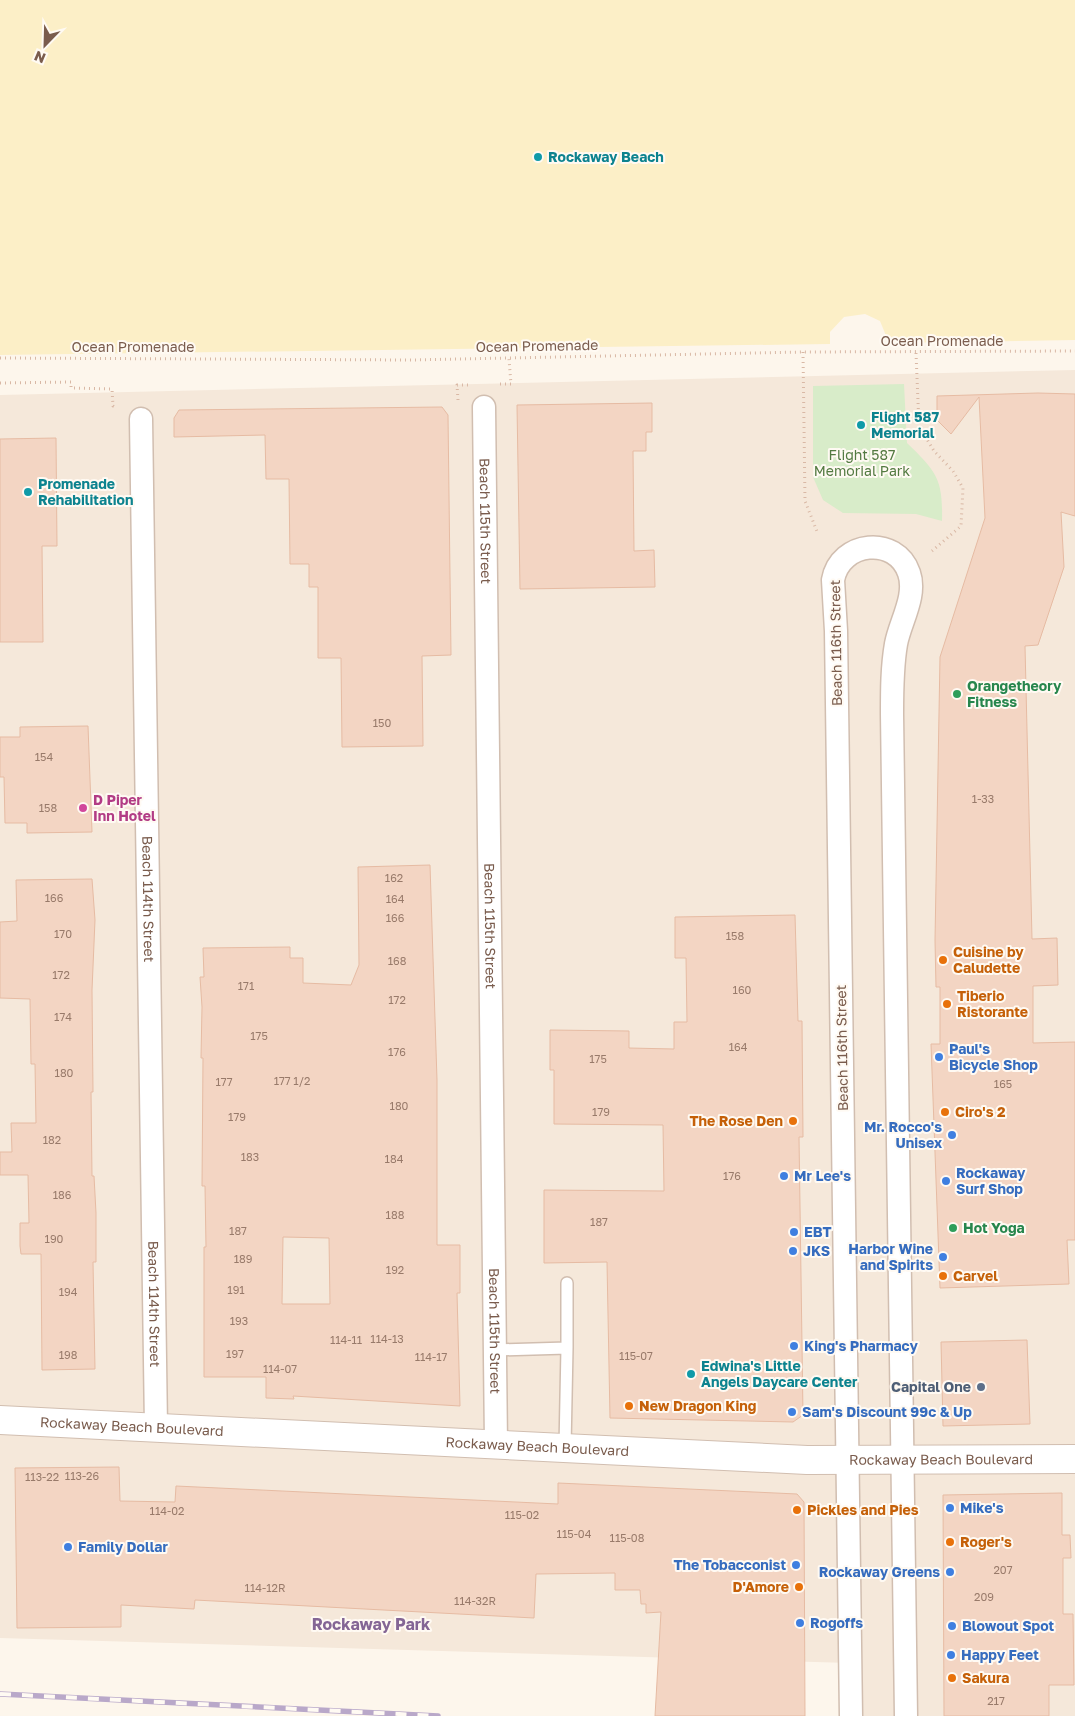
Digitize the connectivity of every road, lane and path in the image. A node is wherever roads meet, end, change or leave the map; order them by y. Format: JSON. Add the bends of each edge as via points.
{"nodes":[{"id":1,"x":1075,"y":351,"type":"edge"},
{"id":2,"x":803,"y":352,"type":"junction"},
{"id":3,"x":916,"y":353,"type":"junction"},
{"id":4,"x":0,"y":358,"type":"edge"},
{"id":5,"x":0,"y":383,"type":"edge"},
{"id":6,"x":484,"y":407,"type":"dead end"},
{"id":7,"x":141,"y":419,"type":"joint"},
{"id":8,"x":818,"y":534,"type":"dead end"},
{"id":9,"x":932,"y":551,"type":"dead end"},
{"id":10,"x":567,"y":1283,"type":"dead end"},
{"id":11,"x":567,"y":1348,"type":"junction"},
{"id":12,"x":495,"y":1350,"type":"junction"},
{"id":13,"x":0,"y":1420,"type":"edge"},
{"id":14,"x":156,"y":1427,"type":"junction"},
{"id":15,"x":496,"y":1444,"type":"junction"},
{"id":16,"x":565,"y":1447,"type":"junction"},
{"id":17,"x":1075,"y":1459,"type":"edge"},
{"id":18,"x":847,"y":1460,"type":"junction"},
{"id":19,"x":903,"y":1460,"type":"junction"},
{"id":20,"x":851,"y":1716,"type":"edge"},
{"id":21,"x":906,"y":1716,"type":"edge"}],
"edges":[{"from":1,"to":3,"type":"path","name":"Ocean Promenade"},
{"from":2,"to":3,"type":"path","name":"Ocean Promenade"},
{"from":2,"to":4,"type":"path","name":"Ocean Promenade","via":[[410,360]]},
{"from":2,"to":8,"type":"path","via":[[804,501]]},
{"from":3,"to":9,"type":"path","via":[[919,426],[963,488],[961,526]]},
{"from":5,"to":7,"type":"path","via":[[71,382],[71,388],[112,389],[113,406]]},
{"from":6,"to":12,"type":"street","name":"Beach 115th Street"},
{"from":7,"to":14,"type":"street","name":"Beach 114th Street"},
{"from":10,"to":11,"type":"lane"},
{"from":11,"to":12,"type":"lane"},
{"from":11,"to":16,"type":"lane"},
{"from":12,"to":15,"type":"street","name":"Beach 115th Street"},
{"from":13,"to":14,"type":"street","name":"Rockaway Beach Boulevard"},
{"from":14,"to":15,"type":"street","name":"Rockaway Beach Boulevard"},
{"from":15,"to":16,"type":"street","name":"Rockaway Beach Boulevard"},
{"from":16,"to":18,"type":"street","name":"Rockaway Beach Boulevard"},
{"from":17,"to":19,"type":"street","name":"Rockaway Beach Boulevard"},
{"from":18,"to":19,"type":"street","name":"Rockaway Beach Boulevard"},
{"from":18,"to":19,"type":"street","name":"Beach 116th Street","via":[[833,580],[844,558],[868,547],[877,547],[894,554],[905,565],[911,580],[897,642],[892,689]]},
{"from":18,"to":20,"type":"street","name":"Beach 116th Street"},
{"from":19,"to":21,"type":"street","name":"Beach 116th Street"}]}
